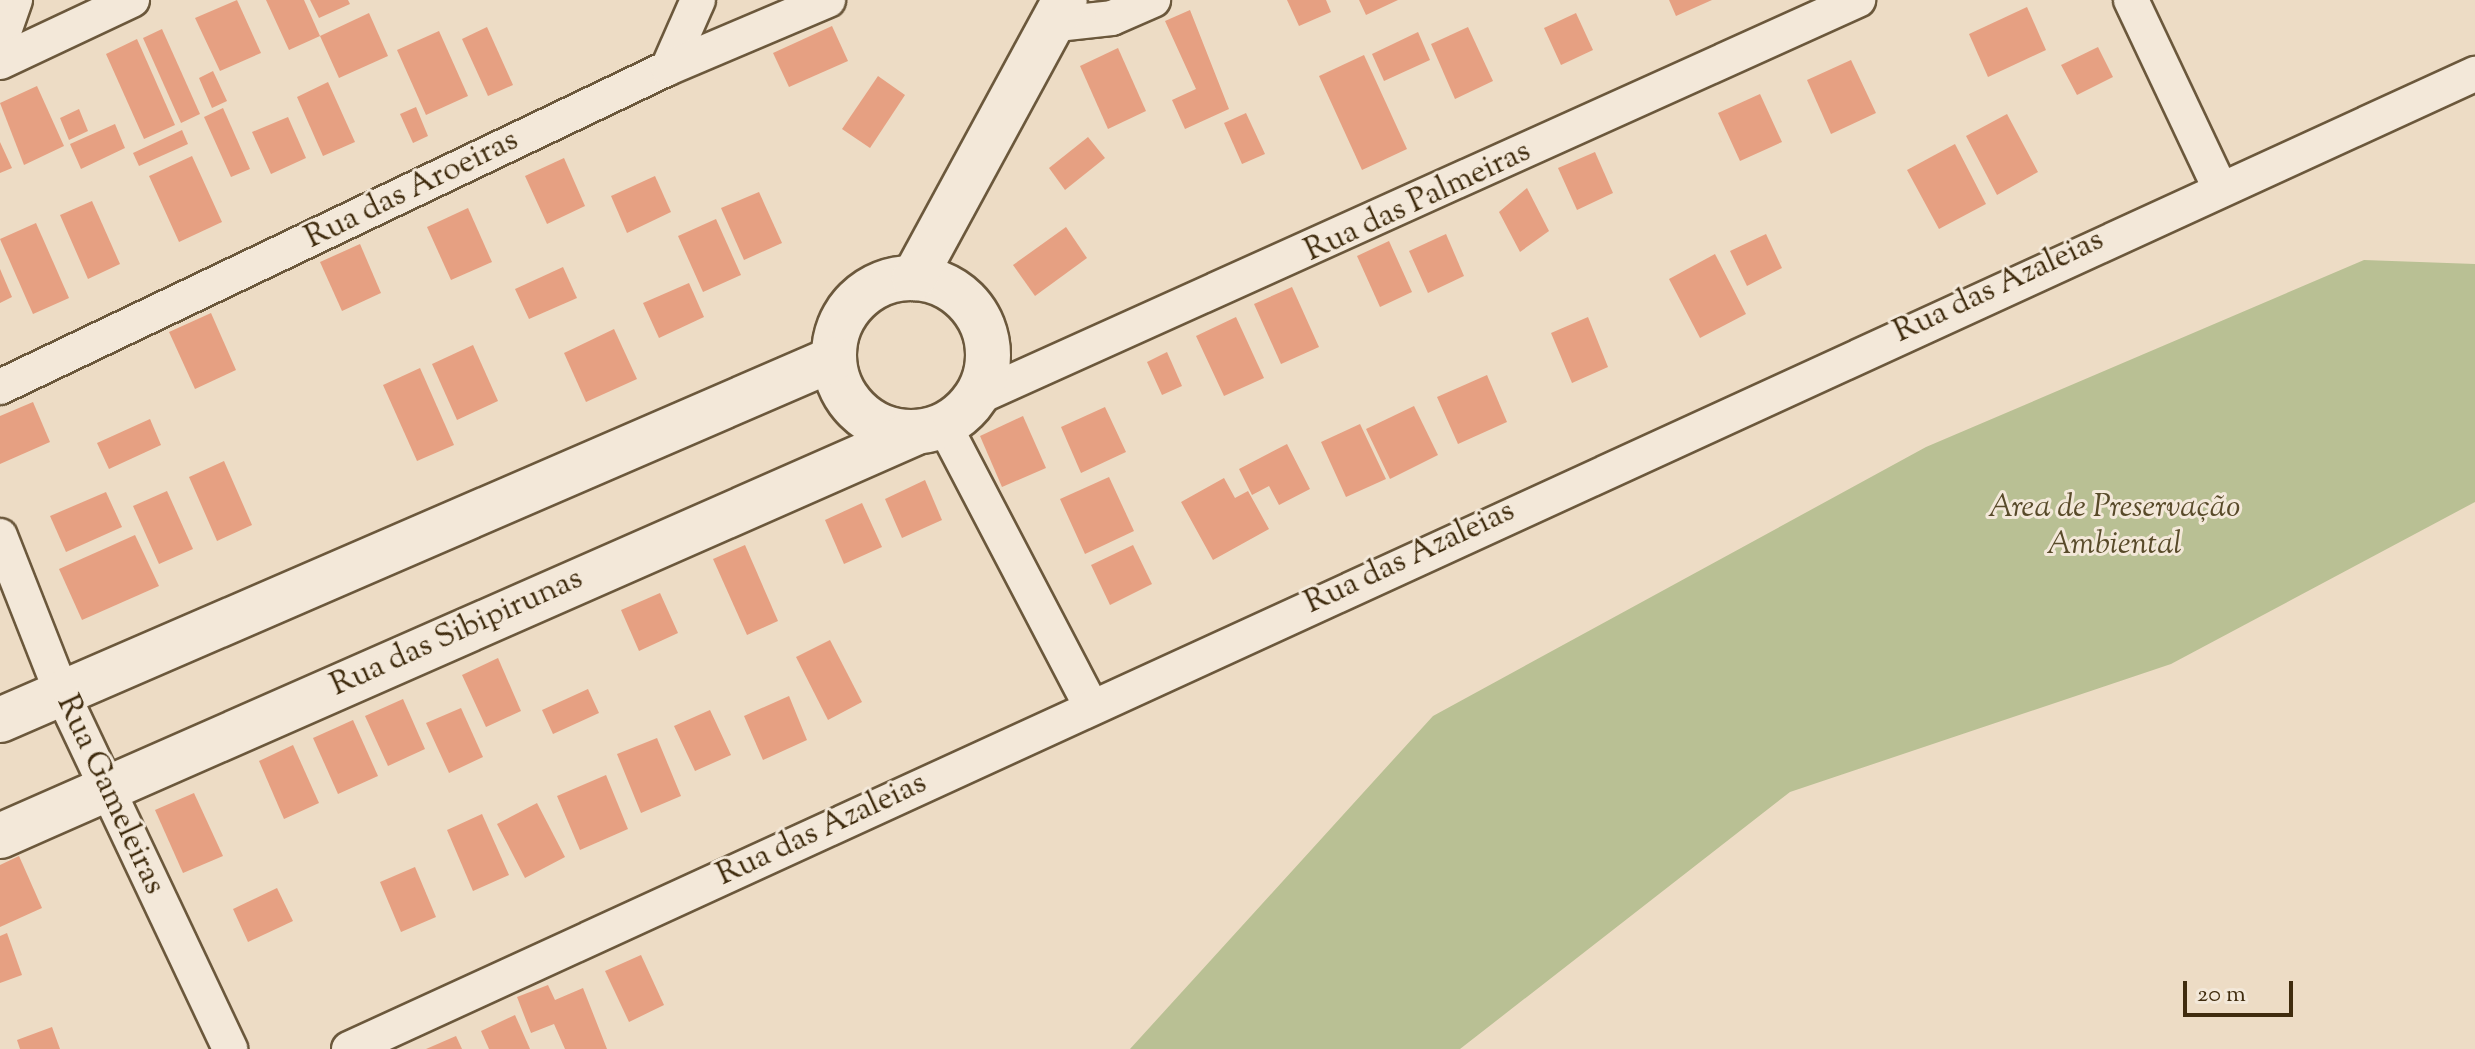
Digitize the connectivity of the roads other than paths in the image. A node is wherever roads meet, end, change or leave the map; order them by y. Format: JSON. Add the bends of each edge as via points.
{"nodes":[{"id":1,"x":15,"y":0,"type":"edge"},
{"id":2,"x":132,"y":0,"type":"edge"},
{"id":3,"x":698,"y":0,"type":"edge"},
{"id":4,"x":828,"y":0,"type":"edge"},
{"id":5,"x":1153,"y":0,"type":"edge"},
{"id":6,"x":1858,"y":0,"type":"edge"},
{"id":7,"x":2131,"y":0,"type":"edge"},
{"id":8,"x":1057,"y":12,"type":"edge"},
{"id":9,"x":0,"y":43,"type":"edge"},
{"id":10,"x":0,"y":62,"type":"edge"},
{"id":11,"x":668,"y":68,"type":"junction"},
{"id":12,"x":2475,"y":74,"type":"edge"},
{"id":13,"x":2219,"y":186,"type":"junction"},
{"id":14,"x":914,"y":278,"type":"junction"},
{"id":15,"x":833,"y":359,"type":"junction"},
{"id":16,"x":0,"y":387,"type":"edge"},
{"id":17,"x":945,"y":419,"type":"junction"},
{"id":18,"x":0,"y":536,"type":"edge"},
{"id":19,"x":61,"y":691,"type":"junction"},
{"id":20,"x":1091,"y":706,"type":"junction"},
{"id":21,"x":0,"y":720,"type":"edge"},
{"id":22,"x":104,"y":786,"type":"junction"},
{"id":23,"x":0,"y":836,"type":"edge"},
{"id":24,"x":230,"y":1049,"type":"edge"},
{"id":25,"x":349,"y":1049,"type":"edge"}],
"edges":[{"from":1,"to":9,"type":"street"},
{"from":2,"to":10,"type":"street"},
{"from":3,"to":11,"type":"street"},
{"from":4,"to":11,"type":"street","name":"Rua das Aroeiras"},
{"from":5,"to":8,"type":"street","via":[[1112,18]]},
{"from":6,"to":17,"type":"street","name":"Rua das Palmeiras"},
{"from":7,"to":13,"type":"street"},
{"from":8,"to":14,"type":"street"},
{"from":11,"to":16,"type":"street","name":"Rua das Aroeiras"},
{"from":12,"to":13,"type":"street","name":"Rua das Azaleias"},
{"from":13,"to":20,"type":"street","name":"Rua das Azaleias"},
{"from":14,"to":15,"type":"street","via":[[866,292],[837,333]]},
{"from":14,"to":17,"type":"street","via":[[958,293],[985,330],[987,365]]},
{"from":15,"to":17,"type":"street","via":[[838,383],[868,421]]},
{"from":15,"to":19,"type":"street"},
{"from":17,"to":20,"type":"street"},
{"from":17,"to":22,"type":"street","name":"Rua das Sibipirunas"},
{"from":18,"to":19,"type":"street","name":"Rua Gameleiras"},
{"from":19,"to":21,"type":"street"},
{"from":19,"to":22,"type":"street","name":"Rua Gameleiras"},
{"from":20,"to":25,"type":"street","name":"Rua das Azaleias"},
{"from":22,"to":23,"type":"street","name":"Rua das Sibipirunas"},
{"from":22,"to":24,"type":"street","name":"Rua Gameleiras"}]}
